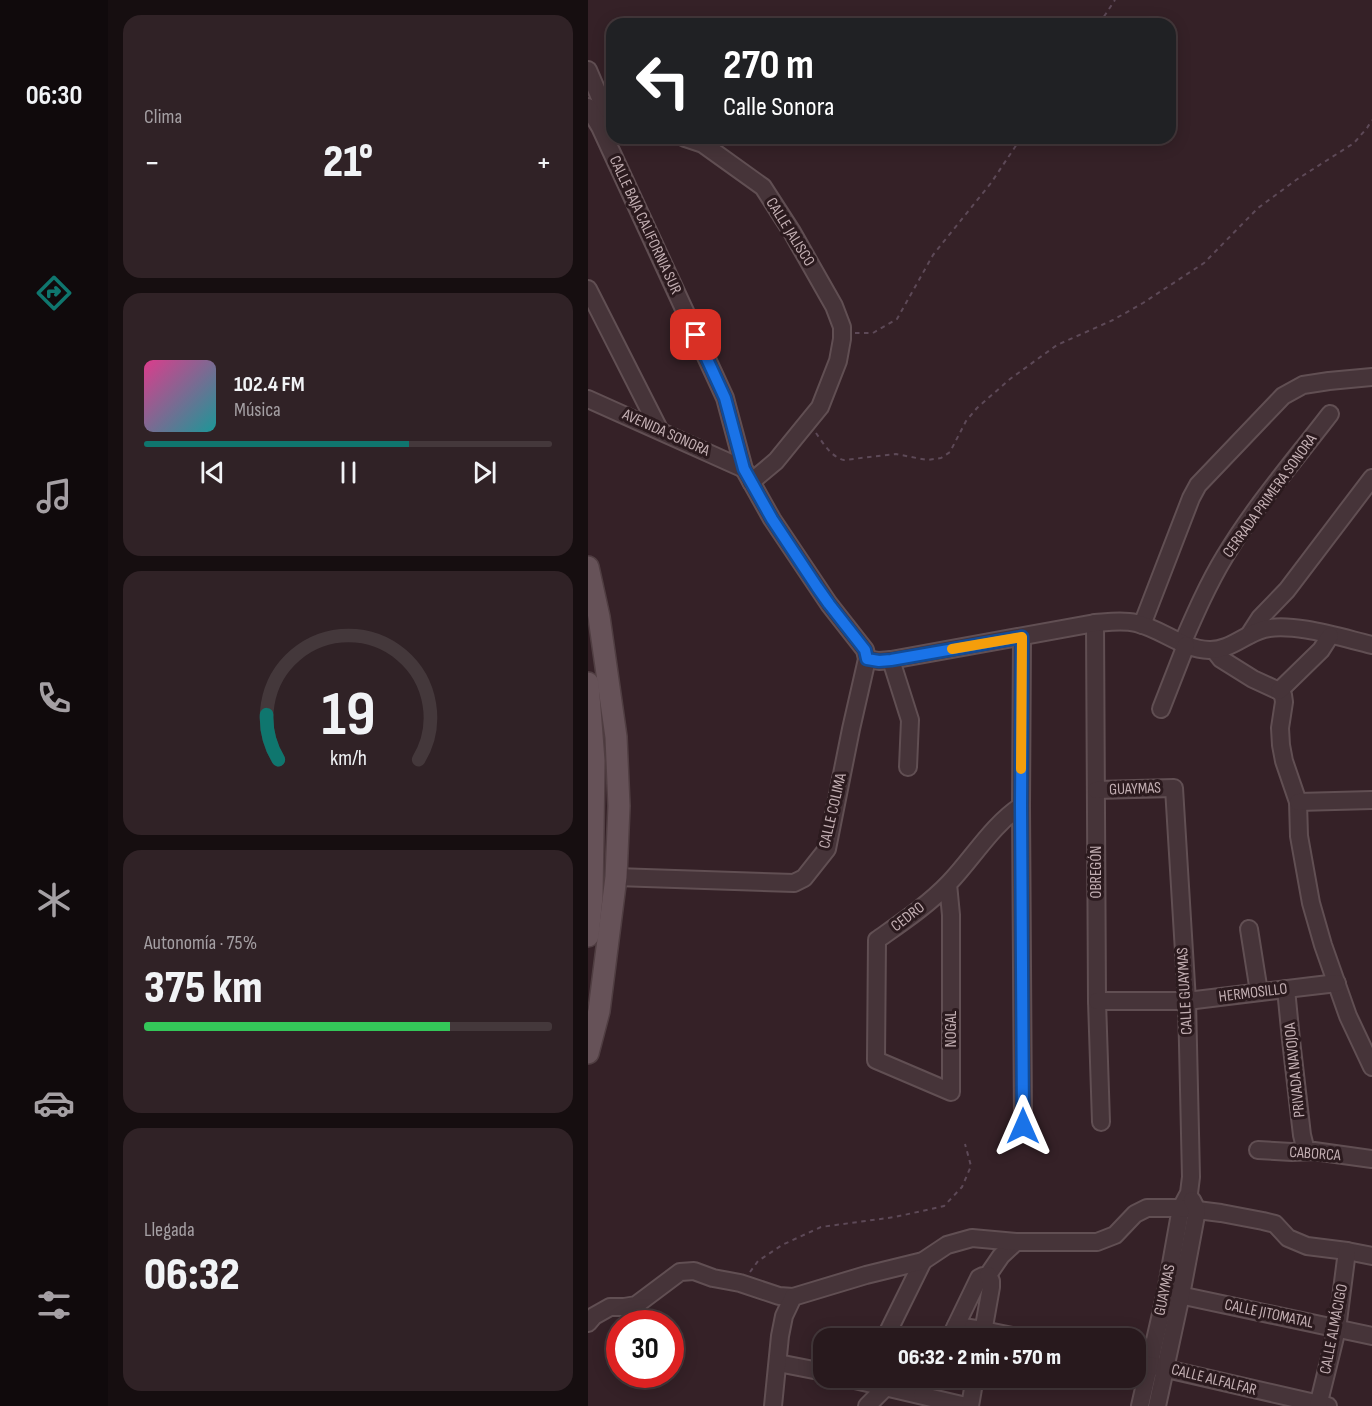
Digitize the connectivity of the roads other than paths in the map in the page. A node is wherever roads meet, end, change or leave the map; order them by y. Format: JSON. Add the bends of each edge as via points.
{"nodes":[{"id":1,"x":588,"y":70,"type":"edge"},
{"id":2,"x":588,"y":107,"type":"edge"},
{"id":3,"x":606,"y":109,"type":"edge"},
{"id":4,"x":606,"y":140,"type":"edge"},
{"id":5,"x":608,"y":144,"type":"edge"},
{"id":6,"x":710,"y":144,"type":"edge"},
{"id":7,"x":588,"y":289,"type":"edge"},
{"id":8,"x":1372,"y":377,"type":"edge"},
{"id":9,"x":588,"y":399,"type":"edge"},
{"id":10,"x":1330,"y":414,"type":"dead end"},
{"id":11,"x":659,"y":429,"type":"junction"},
{"id":12,"x":748,"y":475,"type":"junction"},
{"id":13,"x":1372,"y":478,"type":"edge"},
{"id":14,"x":588,"y":567,"type":"edge"},
{"id":15,"x":1095,"y":623,"type":"junction"},
{"id":16,"x":1142,"y":625,"type":"junction"},
{"id":17,"x":1249,"y":635,"type":"junction"},
{"id":18,"x":1330,"y":636,"type":"junction"},
{"id":19,"x":1022,"y":637,"type":"junction"},
{"id":20,"x":1184,"y":645,"type":"junction"},
{"id":21,"x":1372,"y":645,"type":"edge"},
{"id":22,"x":1214,"y":650,"type":"junction"},
{"id":23,"x":867,"y":659,"type":"junction"},
{"id":24,"x":891,"y":660,"type":"junction"},
{"id":25,"x":588,"y":683,"type":"edge"},
{"id":26,"x":1281,"y":693,"type":"junction"},
{"id":27,"x":1161,"y":709,"type":"dead end"},
{"id":28,"x":908,"y":767,"type":"dead end"},
{"id":29,"x":1174,"y":788,"type":"joint"},
{"id":30,"x":1096,"y":790,"type":"junction"},
{"id":31,"x":1372,"y":800,"type":"edge"},
{"id":32,"x":1298,"y":802,"type":"junction"},
{"id":33,"x":1021,"y":806,"type":"junction"},
{"id":34,"x":591,"y":820,"type":"edge"},
{"id":35,"x":616,"y":877,"type":"junction"},
{"id":36,"x":948,"y":884,"type":"junction"},
{"id":37,"x":1249,"y":929,"type":"dead end"},
{"id":38,"x":588,"y":936,"type":"edge"},
{"id":39,"x":1337,"y":983,"type":"junction"},
{"id":40,"x":1286,"y":989,"type":"junction"},
{"id":41,"x":1259,"y":992,"type":"junction"},
{"id":42,"x":1097,"y":1001,"type":"junction"},
{"id":43,"x":1187,"y":1001,"type":"junction"},
{"id":44,"x":588,"y":1053,"type":"edge"},
{"id":45,"x":876,"y":1060,"type":"joint"},
{"id":46,"x":1372,"y":1068,"type":"edge"},
{"id":47,"x":1101,"y":1122,"type":"dead end"},
{"id":48,"x":1023,"y":1126,"type":"dead end"},
{"id":49,"x":1258,"y":1150,"type":"dead end"},
{"id":50,"x":1306,"y":1151,"type":"junction"},
{"id":51,"x":1372,"y":1159,"type":"edge"},
{"id":52,"x":1189,"y":1204,"type":"junction"},
{"id":53,"x":1016,"y":1242,"type":"junction"},
{"id":54,"x":1347,"y":1251,"type":"junction"},
{"id":55,"x":1372,"y":1256,"type":"edge"},
{"id":56,"x":923,"y":1261,"type":"junction"},
{"id":57,"x":988,"y":1275,"type":"junction"},
{"id":58,"x":1174,"y":1294,"type":"junction"},
{"id":59,"x":793,"y":1297,"type":"junction"},
{"id":60,"x":588,"y":1323,"type":"edge"},
{"id":61,"x":890,"y":1328,"type":"edge"},
{"id":62,"x":955,"y":1328,"type":"edge"},
{"id":63,"x":983,"y":1328,"type":"edge"},
{"id":64,"x":1337,"y":1329,"type":"junction"},
{"id":65,"x":1372,"y":1336,"type":"edge"},
{"id":66,"x":778,"y":1363,"type":"junction"},
{"id":67,"x":1150,"y":1364,"type":"edge"},
{"id":68,"x":813,"y":1370,"type":"edge"},
{"id":69,"x":885,"y":1388,"type":"joint"},
{"id":70,"x":926,"y":1388,"type":"edge"},
{"id":71,"x":972,"y":1388,"type":"edge"},
{"id":72,"x":922,"y":1395,"type":"junction"},
{"id":73,"x":1321,"y":1405,"type":"edge"},
{"id":74,"x":773,"y":1406,"type":"edge"},
{"id":75,"x":867,"y":1406,"type":"edge"},
{"id":76,"x":966,"y":1406,"type":"edge"},
{"id":77,"x":1140,"y":1406,"type":"edge"},
{"id":78,"x":1157,"y":1406,"type":"edge"}],
"edges":[{"from":1,"to":3,"type":"street"},
{"from":2,"to":4,"type":"street","name":"CALLE BAJA CALIFORNIA SUR"},
{"from":5,"to":12,"type":"street","name":"CALLE BAJA CALIFORNIA SUR","via":[[725,398]]},
{"from":6,"to":12,"type":"street","name":"CALLE JALISCO","via":[[763,187],[834,306],[842,327],[838,361],[820,407],[776,461]]},
{"from":7,"to":11,"type":"street"},
{"from":8,"to":16,"type":"street","via":[[1303,385],[1283,396],[1198,485]]},
{"from":9,"to":11,"type":"street","name":"AVENIDA SONORA"},
{"from":10,"to":20,"type":"street","name":"CERRADA PRIMERA SONORA","via":[[1251,515],[1224,557],[1202,598]]},
{"from":11,"to":12,"type":"street","name":"AVENIDA SONORA"},
{"from":12,"to":23,"type":"street","name":"CALLE BAJA CALIFORNIA SUR","via":[[772,519],[865,650]]},
{"from":13,"to":17,"type":"street"},
{"from":14,"to":35,"type":"main road","via":[[616,737]]},
{"from":15,"to":16,"type":"street","via":[[1123,621]]},
{"from":15,"to":19,"type":"street"},
{"from":15,"to":30,"type":"street","name":"OBREGÓN"},
{"from":16,"to":20,"type":"street"},
{"from":17,"to":18,"type":"street","via":[[1276,628]]},
{"from":17,"to":22,"type":"street"},
{"from":18,"to":21,"type":"street"},
{"from":18,"to":26,"type":"street"},
{"from":19,"to":24,"type":"street"},
{"from":19,"to":33,"type":"street"},
{"from":20,"to":22,"type":"street"},
{"from":20,"to":27,"type":"street","name":"CERRADA PRIMERA SONORA"},
{"from":22,"to":26,"type":"street","via":[[1221,659]]},
{"from":23,"to":24,"type":"street"},
{"from":23,"to":35,"type":"street","name":"CALLE COLIMA","via":[[827,849],[804,878],[794,883]]},
{"from":24,"to":28,"type":"street","via":[[910,720]]},
{"from":25,"to":34,"type":"main road","via":[[594,760]]},
{"from":26,"to":32,"type":"street","via":[[1281,745]]},
{"from":29,"to":30,"type":"street","name":"GUAYMAS"},
{"from":29,"to":43,"type":"street","name":"CALLE GUAYMAS"},
{"from":30,"to":42,"type":"street","name":"OBREGÓN"},
{"from":31,"to":32,"type":"street"},
{"from":32,"to":39,"type":"street","via":[[1299,836],[1311,903]]},
{"from":33,"to":36,"type":"street","name":"CEDRO","via":[[1007,815]]},
{"from":33,"to":48,"type":"street"},
{"from":34,"to":38,"type":"main road"},
{"from":35,"to":44,"type":"main road","via":[[599,1011]]},
{"from":36,"to":45,"type":"street","name":"CEDRO","via":[[877,940]]},
{"from":36,"to":45,"type":"street","name":"NOGAL","via":[[951,1092]]},
{"from":37,"to":41,"type":"street"},
{"from":39,"to":40,"type":"street","name":"HERMOSILLO"},
{"from":39,"to":46,"type":"street"},
{"from":40,"to":41,"type":"street","name":"HERMOSILLO"},
{"from":40,"to":50,"type":"street","name":"PRIVADA NAVOJOA"},
{"from":41,"to":43,"type":"street","name":"HERMOSILLO"},
{"from":42,"to":43,"type":"street","name":"HERMOSILLO"},
{"from":42,"to":47,"type":"street","name":"OBREGÓN"},
{"from":43,"to":52,"type":"street","name":"CALLE GUAYMAS"},
{"from":49,"to":50,"type":"street","name":"CABORCA"},
{"from":50,"to":51,"type":"street","name":"CABORCA"},
{"from":52,"to":53,"type":"street","via":[[1147,1208],[1115,1234],[1097,1242]]},
{"from":52,"to":54,"type":"street","via":[[1275,1224],[1288,1238],[1307,1246]]},
{"from":52,"to":58,"type":"street","name":"GUAYMAS"},
{"from":53,"to":56,"type":"street","via":[[972,1238],[947,1245]]},
{"from":53,"to":57,"type":"street"},
{"from":54,"to":55,"type":"street"},
{"from":54,"to":64,"type":"street","name":"CALLE ALMÁCIGO"},
{"from":56,"to":59,"type":"street"},
{"from":56,"to":61,"type":"street"},
{"from":57,"to":62,"type":"street","via":[[979,1278]]},
{"from":57,"to":63,"type":"street","via":[[991,1287]]},
{"from":58,"to":64,"type":"street","name":"CALLE JITOMATAL"},
{"from":58,"to":67,"type":"street","name":"GUAYMAS"},
{"from":59,"to":60,"type":"street","via":[[694,1271],[680,1272],[636,1305],[610,1307]]},
{"from":59,"to":66,"type":"street","via":[[783,1316]]},
{"from":64,"to":65,"type":"street","name":"CALLE JITOMATAL"},
{"from":64,"to":73,"type":"street","name":"CALLE ALMÁCIGO"},
{"from":66,"to":68,"type":"street"},
{"from":66,"to":74,"type":"street"},
{"from":67,"to":73,"type":"street","name":"CALLE ALFALFAR"},
{"from":67,"to":77,"type":"street","name":"GUAYMAS"},
{"from":67,"to":78,"type":"street","name":"GUAYMAS"},
{"from":69,"to":72,"type":"street"},
{"from":69,"to":75,"type":"street"},
{"from":70,"to":72,"type":"street"},
{"from":71,"to":76,"type":"street"},
{"from":72,"to":76,"type":"street"}]}
